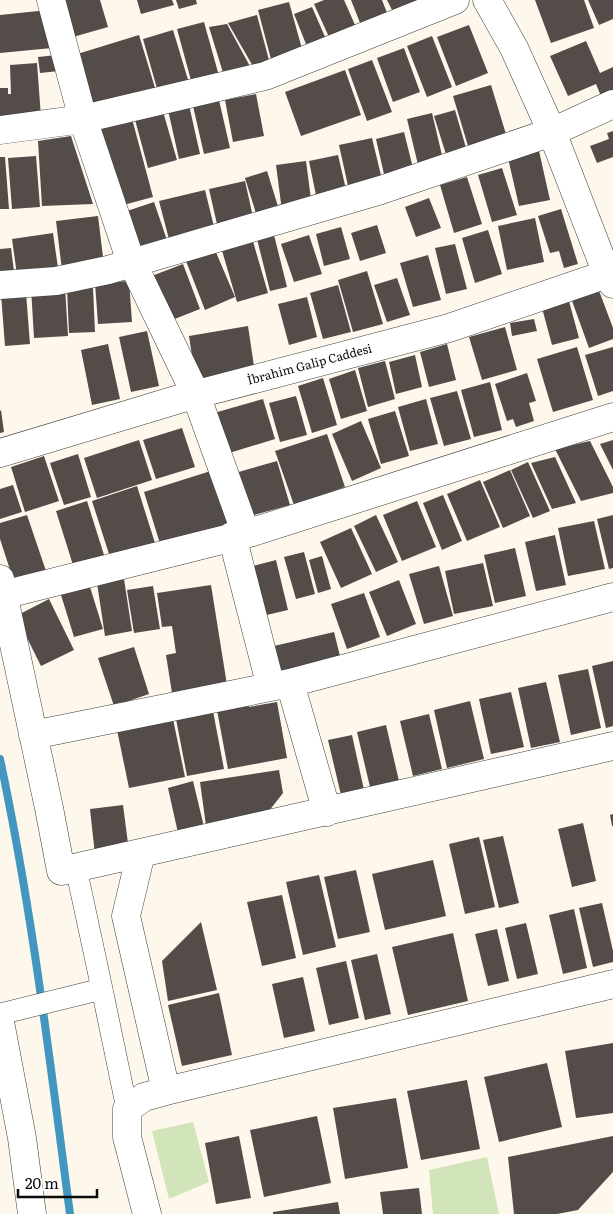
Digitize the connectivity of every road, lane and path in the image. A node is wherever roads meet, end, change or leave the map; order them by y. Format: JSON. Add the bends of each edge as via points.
{"nodes":[{"id":1,"x":51,"y":0,"type":"edge"},
{"id":2,"x":455,"y":0,"type":"edge"},
{"id":3,"x":487,"y":0,"type":"edge"},
{"id":4,"x":613,"y":104,"type":"edge"},
{"id":5,"x":83,"y":119,"type":"junction"},
{"id":6,"x":0,"y":130,"type":"edge"},
{"id":7,"x":552,"y":132,"type":"junction"},
{"id":8,"x":133,"y":262,"type":"junction"},
{"id":9,"x":610,"y":279,"type":"edge"},
{"id":10,"x":0,"y":285,"type":"edge"},
{"id":11,"x":196,"y":395,"type":"junction"},
{"id":12,"x":613,"y":417,"type":"edge"},
{"id":13,"x":0,"y":452,"type":"edge"},
{"id":14,"x":239,"y":535,"type":"junction"},
{"id":15,"x":2,"y":587,"type":"edge"},
{"id":16,"x":613,"y":597,"type":"edge"},
{"id":17,"x":281,"y":685,"type":"junction"},
{"id":18,"x":32,"y":735,"type":"junction"},
{"id":19,"x":613,"y":746,"type":"edge"},
{"id":20,"x":327,"y":812,"type":"junction"},
{"id":21,"x":140,"y":853,"type":"junction"},
{"id":22,"x":76,"y":868,"type":"junction"},
{"id":23,"x":613,"y":984,"type":"edge"},
{"id":24,"x":102,"y":989,"type":"junction"},
{"id":25,"x":0,"y":1014,"type":"edge"},
{"id":26,"x":0,"y":1022,"type":"edge"},
{"id":27,"x":166,"y":1091,"type":"junction"},
{"id":28,"x":127,"y":1109,"type":"junction"},
{"id":29,"x":32,"y":1214,"type":"edge"},
{"id":30,"x":147,"y":1214,"type":"edge"}],
"edges":[{"from":1,"to":5,"type":"street"},
{"from":2,"to":5,"type":"street","via":[[265,76]]},
{"from":3,"to":7,"type":"street","via":[[514,48]]},
{"from":4,"to":7,"type":"street"},
{"from":5,"to":6,"type":"street"},
{"from":5,"to":8,"type":"street"},
{"from":7,"to":8,"type":"street","via":[[381,190]]},
{"from":7,"to":9,"type":"street"},
{"from":8,"to":10,"type":"street","via":[[56,281]]},
{"from":8,"to":11,"type":"street"},
{"from":9,"to":11,"type":"street","name":"İbrahim Galip Caddesi","via":[[449,328]]},
{"from":11,"to":13,"type":"street","name":"İbrahim Galip Caddesi"},
{"from":11,"to":14,"type":"street"},
{"from":12,"to":14,"type":"street"},
{"from":14,"to":15,"type":"street"},
{"from":14,"to":17,"type":"street"},
{"from":15,"to":18,"type":"street"},
{"from":16,"to":17,"type":"street"},
{"from":17,"to":18,"type":"street"},
{"from":17,"to":20,"type":"street"},
{"from":18,"to":22,"type":"street","via":[[61,871]]},
{"from":19,"to":20,"type":"street"},
{"from":20,"to":21,"type":"street"},
{"from":21,"to":22,"type":"street"},
{"from":21,"to":27,"type":"street","via":[[126,916]]},
{"from":22,"to":24,"type":"street"},
{"from":23,"to":27,"type":"street"},
{"from":24,"to":25,"type":"street"},
{"from":24,"to":28,"type":"street"},
{"from":26,"to":29,"type":"street","via":[[22,1138]]},
{"from":27,"to":28,"type":"street","via":[[144,1097]]},
{"from":28,"to":30,"type":"street","via":[[127,1137]]}]}
